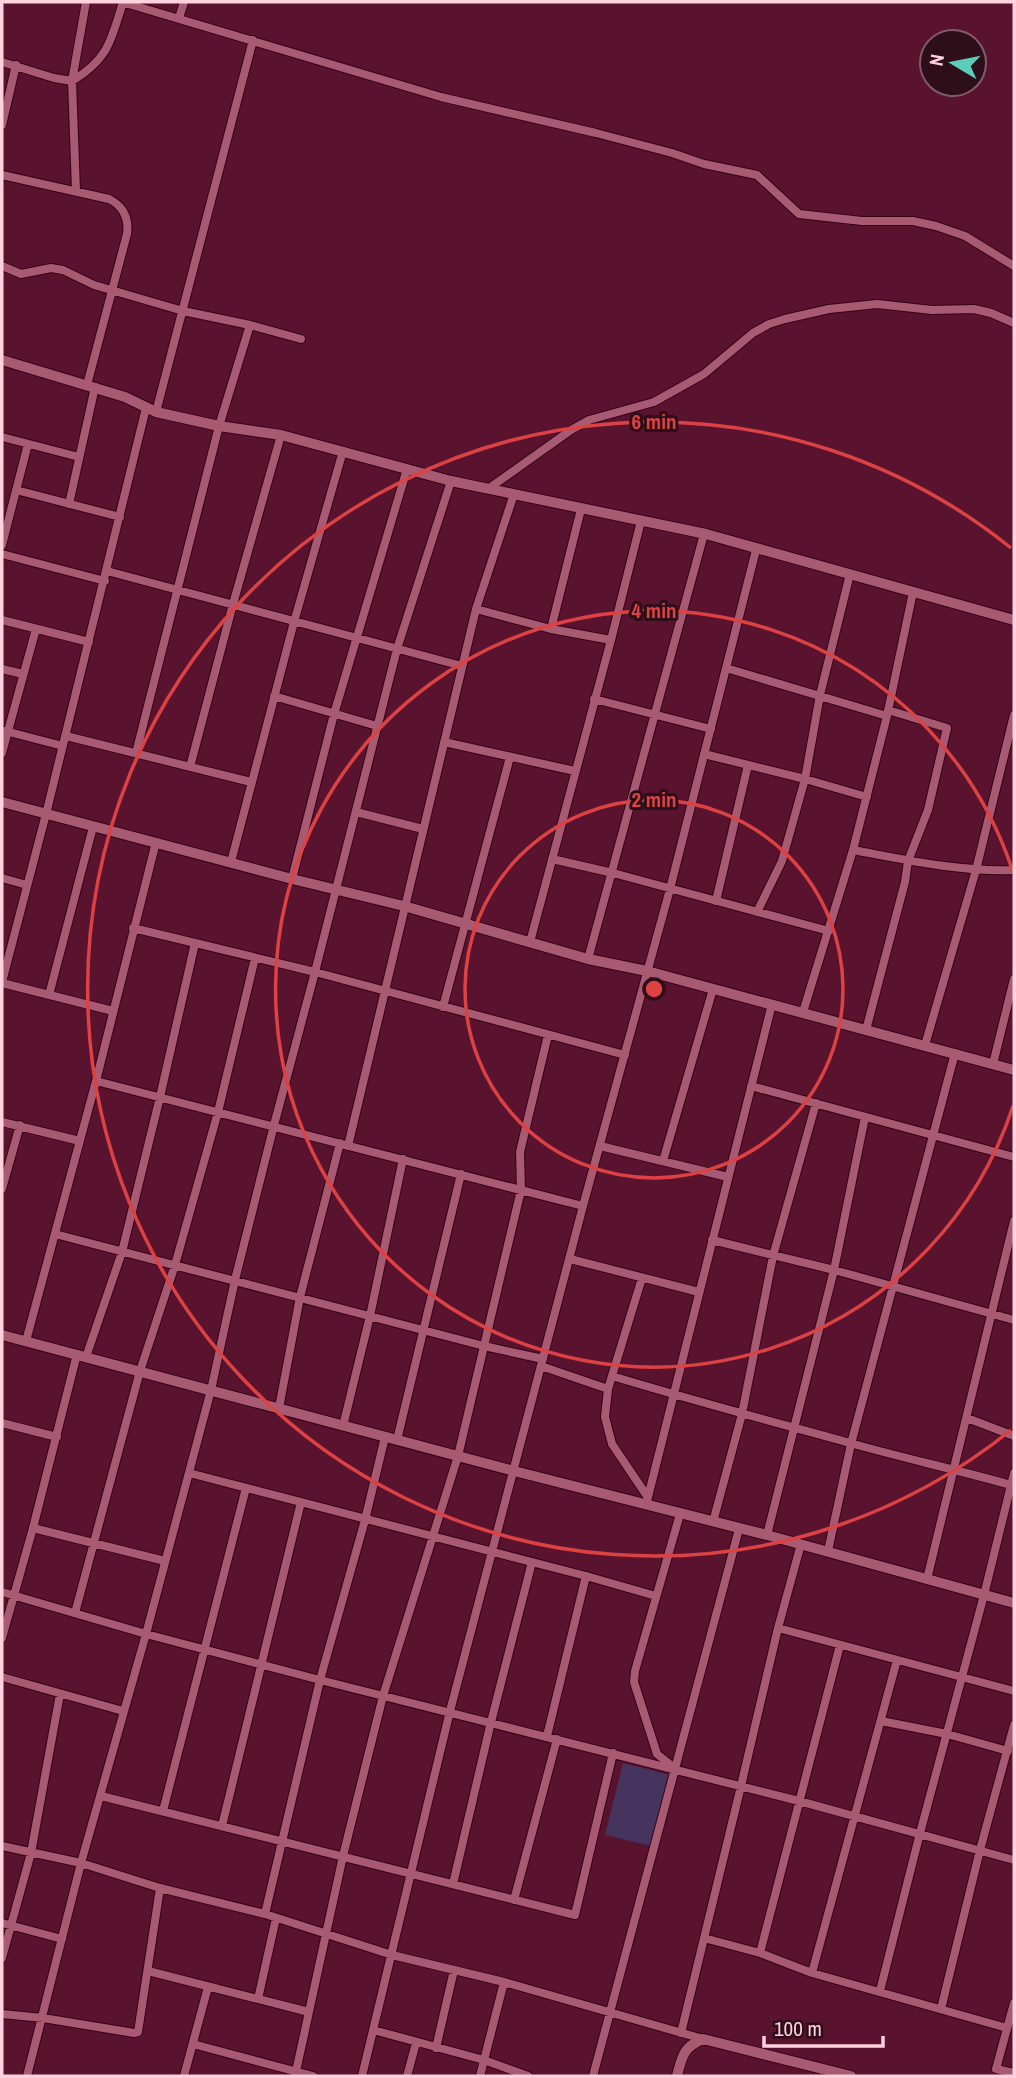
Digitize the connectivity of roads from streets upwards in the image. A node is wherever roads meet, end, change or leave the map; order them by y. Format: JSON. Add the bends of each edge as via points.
{"nodes":[{"id":1,"x":86,"y":2,"type":"edge"},
{"id":2,"x":123,"y":2,"type":"edge"},
{"id":3,"x":184,"y":2,"type":"edge"},
{"id":4,"x":179,"y":18,"type":"junction"},
{"id":5,"x":253,"y":40,"type":"junction"},
{"id":6,"x":2,"y":62,"type":"edge"},
{"id":7,"x":16,"y":65,"type":"junction"},
{"id":8,"x":72,"y":80,"type":"junction"},
{"id":9,"x":2,"y":125,"type":"edge"},
{"id":10,"x":2,"y":175,"type":"edge"},
{"id":11,"x":76,"y":191,"type":"junction"},
{"id":12,"x":2,"y":266,"type":"edge"},
{"id":13,"x":1014,"y":266,"type":"edge"},
{"id":14,"x":113,"y":290,"type":"junction"},
{"id":15,"x":183,"y":311,"type":"junction"},
{"id":16,"x":1014,"y":323,"type":"edge"},
{"id":17,"x":250,"y":325,"type":"junction"},
{"id":18,"x":301,"y":339,"type":"dead end"},
{"id":19,"x":2,"y":359,"type":"edge"},
{"id":20,"x":91,"y":386,"type":"junction"},
{"id":21,"x":151,"y":410,"type":"junction"},
{"id":22,"x":219,"y":426,"type":"junction"},
{"id":23,"x":281,"y":435,"type":"junction"},
{"id":24,"x":2,"y":437,"type":"edge"},
{"id":25,"x":28,"y":444,"type":"junction"},
{"id":26,"x":343,"y":451,"type":"junction"},
{"id":27,"x":79,"y":457,"type":"junction"},
{"id":28,"x":407,"y":469,"type":"junction"},
{"id":29,"x":451,"y":481,"type":"junction"},
{"id":30,"x":488,"y":489,"type":"junction"},
{"id":31,"x":16,"y":490,"type":"junction"},
{"id":32,"x":514,"y":494,"type":"junction"},
{"id":33,"x":69,"y":504,"type":"junction"},
{"id":34,"x":581,"y":509,"type":"junction"},
{"id":35,"x":121,"y":517,"type":"junction"},
{"id":36,"x":641,"y":522,"type":"junction"},
{"id":37,"x":704,"y":534,"type":"junction"},
{"id":38,"x":2,"y":545,"type":"edge"},
{"id":39,"x":756,"y":550,"type":"junction"},
{"id":40,"x":2,"y":554,"type":"edge"},
{"id":41,"x":107,"y":571,"type":"junction"},
{"id":42,"x":850,"y":574,"type":"junction"},
{"id":43,"x":105,"y":581,"type":"junction"},
{"id":44,"x":178,"y":589,"type":"junction"},
{"id":45,"x":914,"y":592,"type":"junction"},
{"id":46,"x":233,"y":604,"type":"junction"},
{"id":47,"x":476,"y":609,"type":"junction"},
{"id":48,"x":2,"y":620,"type":"edge"},
{"id":49,"x":1014,"y":620,"type":"edge"},
{"id":50,"x":295,"y":622,"type":"junction"},
{"id":51,"x":36,"y":629,"type":"junction"},
{"id":52,"x":551,"y":629,"type":"junction"},
{"id":53,"x":356,"y":638,"type":"junction"},
{"id":54,"x":611,"y":640,"type":"junction"},
{"id":55,"x":89,"y":642,"type":"junction"},
{"id":56,"x":397,"y":649,"type":"junction"},
{"id":57,"x":462,"y":666,"type":"junction"},
{"id":58,"x":726,"y":668,"type":"junction"},
{"id":59,"x":2,"y":669,"type":"edge"},
{"id":60,"x":23,"y":674,"type":"junction"},
{"id":61,"x":820,"y":695,"type":"junction"},
{"id":62,"x":274,"y":696,"type":"junction"},
{"id":63,"x":594,"y":699,"type":"junction"},
{"id":64,"x":887,"y":713,"type":"junction"},
{"id":65,"x":334,"y":714,"type":"junction"},
{"id":66,"x":656,"y":715,"type":"junction"},
{"id":67,"x":1014,"y":715,"type":"edge"},
{"id":68,"x":377,"y":726,"type":"junction"},
{"id":69,"x":711,"y":729,"type":"junction"},
{"id":70,"x":4,"y":731,"type":"edge"},
{"id":71,"x":66,"y":736,"type":"junction"},
{"id":72,"x":444,"y":742,"type":"junction"},
{"id":73,"x":63,"y":746,"type":"junction"},
{"id":74,"x":2,"y":753,"type":"edge"},
{"id":75,"x":136,"y":753,"type":"junction"},
{"id":76,"x":704,"y":754,"type":"junction"},
{"id":77,"x":510,"y":757,"type":"junction"},
{"id":78,"x":748,"y":765,"type":"junction"},
{"id":79,"x":190,"y":767,"type":"junction"},
{"id":80,"x":575,"y":771,"type":"junction"},
{"id":81,"x":805,"y":779,"type":"junction"},
{"id":82,"x":251,"y":782,"type":"junction"},
{"id":83,"x":867,"y":797,"type":"junction"},
{"id":84,"x":2,"y":802,"type":"edge"},
{"id":85,"x":356,"y":812,"type":"junction"},
{"id":86,"x":46,"y":814,"type":"junction"},
{"id":87,"x":93,"y":827,"type":"junction"},
{"id":88,"x":423,"y":829,"type":"junction"},
{"id":89,"x":156,"y":842,"type":"junction"},
{"id":90,"x":853,"y":850,"type":"junction"},
{"id":91,"x":552,"y":859,"type":"junction"},
{"id":92,"x":908,"y":861,"type":"junction"},
{"id":93,"x":231,"y":862,"type":"junction"},
{"id":94,"x":976,"y":870,"type":"junction"},
{"id":95,"x":1014,"y":870,"type":"edge"},
{"id":96,"x":613,"y":873,"type":"junction"},
{"id":97,"x":2,"y":878,"type":"edge"},
{"id":98,"x":292,"y":879,"type":"junction"},
{"id":99,"x":27,"y":885,"type":"junction"},
{"id":100,"x":670,"y":889,"type":"junction"},
{"id":101,"x":336,"y":890,"type":"junction"},
{"id":102,"x":716,"y":901,"type":"junction"},
{"id":103,"x":404,"y":906,"type":"junction"},
{"id":104,"x":757,"y":912,"type":"junction"},
{"id":105,"x":466,"y":924,"type":"junction"},
{"id":106,"x":133,"y":928,"type":"junction"},
{"id":107,"x":829,"y":931,"type":"junction"},
{"id":108,"x":530,"y":942,"type":"junction"},
{"id":109,"x":195,"y":943,"type":"junction"},
{"id":110,"x":255,"y":958,"type":"junction"},
{"id":111,"x":588,"y":959,"type":"junction"},
{"id":112,"x":647,"y":971,"type":"junction"},
{"id":113,"x":315,"y":972,"type":"junction"},
{"id":114,"x":1014,"y":979,"type":"edge"},
{"id":115,"x":2,"y":982,"type":"edge"},
{"id":116,"x":713,"y":989,"type":"junction"},
{"id":117,"x":386,"y":991,"type":"junction"},
{"id":118,"x":50,"y":995,"type":"junction"},
{"id":119,"x":772,"y":1004,"type":"junction"},
{"id":120,"x":443,"y":1007,"type":"junction"},
{"id":121,"x":113,"y":1011,"type":"junction"},
{"id":122,"x":803,"y":1012,"type":"junction"},
{"id":123,"x":866,"y":1030,"type":"junction"},
{"id":124,"x":548,"y":1035,"type":"junction"},
{"id":125,"x":925,"y":1045,"type":"junction"},
{"id":126,"x":955,"y":1053,"type":"junction"},
{"id":127,"x":625,"y":1055,"type":"junction"},
{"id":128,"x":993,"y":1064,"type":"junction"},
{"id":129,"x":1014,"y":1070,"type":"edge"},
{"id":130,"x":96,"y":1081,"type":"junction"},
{"id":131,"x":751,"y":1086,"type":"junction"},
{"id":132,"x":160,"y":1097,"type":"junction"},
{"id":133,"x":816,"y":1104,"type":"junction"},
{"id":134,"x":218,"y":1112,"type":"junction"},
{"id":135,"x":865,"y":1116,"type":"junction"},
{"id":136,"x":2,"y":1122,"type":"edge"},
{"id":137,"x":20,"y":1125,"type":"junction"},
{"id":138,"x":274,"y":1125,"type":"junction"},
{"id":139,"x":933,"y":1135,"type":"junction"},
{"id":140,"x":80,"y":1141,"type":"junction"},
{"id":141,"x":344,"y":1144,"type":"junction"},
{"id":142,"x":600,"y":1146,"type":"junction"},
{"id":143,"x":1014,"y":1157,"type":"edge"},
{"id":144,"x":403,"y":1159,"type":"junction"},
{"id":145,"x":663,"y":1161,"type":"junction"},
{"id":146,"x":461,"y":1174,"type":"junction"},
{"id":147,"x":728,"y":1177,"type":"junction"},
{"id":148,"x":2,"y":1189,"type":"edge"},
{"id":149,"x":521,"y":1190,"type":"junction"},
{"id":150,"x":583,"y":1206,"type":"junction"},
{"id":151,"x":1014,"y":1221,"type":"edge"},
{"id":152,"x":55,"y":1234,"type":"junction"},
{"id":153,"x":712,"y":1241,"type":"junction"},
{"id":154,"x":122,"y":1252,"type":"junction"},
{"id":155,"x":773,"y":1256,"type":"junction"},
{"id":156,"x":570,"y":1259,"type":"junction"},
{"id":157,"x":175,"y":1265,"type":"junction"},
{"id":158,"x":834,"y":1270,"type":"junction"},
{"id":159,"x":642,"y":1278,"type":"junction"},
{"id":160,"x":235,"y":1280,"type":"junction"},
{"id":161,"x":892,"y":1287,"type":"junction"},
{"id":162,"x":699,"y":1292,"type":"junction"},
{"id":163,"x":300,"y":1297,"type":"junction"},
{"id":164,"x":992,"y":1314,"type":"junction"},
{"id":165,"x":370,"y":1315,"type":"junction"},
{"id":166,"x":1014,"y":1320,"type":"edge"},
{"id":167,"x":425,"y":1330,"type":"junction"},
{"id":168,"x":2,"y":1335,"type":"edge"},
{"id":169,"x":26,"y":1341,"type":"junction"},
{"id":170,"x":484,"y":1346,"type":"junction"},
{"id":171,"x":81,"y":1356,"type":"junction"},
{"id":172,"x":542,"y":1363,"type":"junction"},
{"id":173,"x":141,"y":1371,"type":"junction"},
{"id":174,"x":612,"y":1376,"type":"junction"},
{"id":175,"x":608,"y":1389,"type":"junction"},
{"id":176,"x":211,"y":1390,"type":"junction"},
{"id":177,"x":673,"y":1395,"type":"junction"},
{"id":178,"x":279,"y":1408,"type":"junction"},
{"id":179,"x":742,"y":1414,"type":"junction"},
{"id":180,"x":967,"y":1418,"type":"junction"},
{"id":181,"x":2,"y":1423,"type":"edge"},
{"id":182,"x":343,"y":1426,"type":"junction"},
{"id":183,"x":795,"y":1427,"type":"junction"},
{"id":184,"x":1014,"y":1436,"type":"edge"},
{"id":185,"x":57,"y":1437,"type":"junction"},
{"id":186,"x":391,"y":1439,"type":"junction"},
{"id":187,"x":851,"y":1444,"type":"junction"},
{"id":188,"x":458,"y":1456,"type":"junction"},
{"id":189,"x":953,"y":1468,"type":"junction"},
{"id":190,"x":514,"y":1471,"type":"junction"},
{"id":191,"x":188,"y":1473,"type":"junction"},
{"id":192,"x":1014,"y":1473,"type":"edge"},
{"id":193,"x":1011,"y":1485,"type":"junction"},
{"id":194,"x":246,"y":1488,"type":"junction"},
{"id":195,"x":646,"y":1500,"type":"junction"},
{"id":196,"x":301,"y":1503,"type":"junction"},
{"id":197,"x":1010,"y":1504,"type":"edge"},
{"id":198,"x":680,"y":1514,"type":"junction"},
{"id":199,"x":365,"y":1520,"type":"junction"},
{"id":200,"x":713,"y":1522,"type":"junction"},
{"id":201,"x":33,"y":1528,"type":"junction"},
{"id":202,"x":739,"y":1529,"type":"junction"},
{"id":203,"x":766,"y":1535,"type":"junction"},
{"id":204,"x":432,"y":1537,"type":"junction"},
{"id":205,"x":94,"y":1543,"type":"junction"},
{"id":206,"x":801,"y":1544,"type":"junction"},
{"id":207,"x":828,"y":1551,"type":"junction"},
{"id":208,"x":492,"y":1552,"type":"junction"},
{"id":209,"x":165,"y":1561,"type":"junction"},
{"id":210,"x":532,"y":1562,"type":"junction"},
{"id":211,"x":586,"y":1576,"type":"junction"},
{"id":212,"x":927,"y":1579,"type":"junction"},
{"id":213,"x":2,"y":1592,"type":"edge"},
{"id":214,"x":14,"y":1595,"type":"junction"},
{"id":215,"x":984,"y":1595,"type":"junction"},
{"id":216,"x":656,"y":1596,"type":"junction"},
{"id":217,"x":1014,"y":1603,"type":"edge"},
{"id":218,"x":75,"y":1613,"type":"junction"},
{"id":219,"x":778,"y":1628,"type":"junction"},
{"id":220,"x":146,"y":1634,"type":"junction"},
{"id":221,"x":2,"y":1638,"type":"edge"},
{"id":222,"x":840,"y":1645,"type":"junction"},
{"id":223,"x":204,"y":1649,"type":"junction"},
{"id":224,"x":897,"y":1660,"type":"junction"},
{"id":225,"x":260,"y":1664,"type":"junction"},
{"id":226,"x":2,"y":1677,"type":"edge"},
{"id":227,"x":962,"y":1678,"type":"junction"},
{"id":228,"x":320,"y":1680,"type":"junction"},
{"id":229,"x":1014,"y":1690,"type":"edge"},
{"id":230,"x":60,"y":1694,"type":"junction"},
{"id":231,"x":383,"y":1696,"type":"junction"},
{"id":232,"x":124,"y":1711,"type":"junction"},
{"id":233,"x":450,"y":1711,"type":"junction"},
{"id":234,"x":881,"y":1721,"type":"junction"},
{"id":235,"x":491,"y":1722,"type":"junction"},
{"id":236,"x":1014,"y":1725,"type":"edge"},
{"id":237,"x":947,"y":1734,"type":"junction"},
{"id":238,"x":547,"y":1736,"type":"junction"},
{"id":239,"x":557,"y":1739,"type":"junction"},
{"id":240,"x":1008,"y":1751,"type":"junction"},
{"id":241,"x":613,"y":1753,"type":"junction"},
{"id":242,"x":676,"y":1769,"type":"junction"},
{"id":243,"x":741,"y":1786,"type":"junction"},
{"id":244,"x":101,"y":1796,"type":"junction"},
{"id":245,"x":799,"y":1801,"type":"junction"},
{"id":246,"x":163,"y":1811,"type":"junction"},
{"id":247,"x":855,"y":1815,"type":"junction"},
{"id":248,"x":222,"y":1826,"type":"junction"},
{"id":249,"x":920,"y":1833,"type":"junction"},
{"id":250,"x":282,"y":1840,"type":"junction"},
{"id":251,"x":2,"y":1846,"type":"edge"},
{"id":252,"x":980,"y":1850,"type":"junction"},
{"id":253,"x":31,"y":1853,"type":"junction"},
{"id":254,"x":343,"y":1856,"type":"junction"},
{"id":255,"x":1014,"y":1860,"type":"edge"},
{"id":256,"x":81,"y":1863,"type":"junction"},
{"id":257,"x":411,"y":1874,"type":"junction"},
{"id":258,"x":453,"y":1884,"type":"junction"},
{"id":259,"x":160,"y":1888,"type":"junction"},
{"id":260,"x":514,"y":1900,"type":"junction"},
{"id":261,"x":265,"y":1914,"type":"junction"},
{"id":262,"x":276,"y":1918,"type":"junction"},
{"id":263,"x":2,"y":1923,"type":"edge"},
{"id":264,"x":12,"y":1924,"type":"junction"},
{"id":265,"x":325,"y":1934,"type":"junction"},
{"id":266,"x":704,"y":1938,"type":"junction"},
{"id":267,"x":62,"y":1939,"type":"junction"},
{"id":268,"x":760,"y":1953,"type":"junction"},
{"id":269,"x":392,"y":1955,"type":"junction"},
{"id":270,"x":2,"y":1958,"type":"edge"},
{"id":271,"x":454,"y":1970,"type":"junction"},
{"id":272,"x":148,"y":1971,"type":"junction"},
{"id":273,"x":812,"y":1973,"type":"junction"},
{"id":274,"x":504,"y":1982,"type":"junction"},
{"id":275,"x":208,"y":1987,"type":"junction"},
{"id":276,"x":880,"y":1991,"type":"junction"},
{"id":277,"x":257,"y":1999,"type":"junction"},
{"id":278,"x":1014,"y":2007,"type":"edge"},
{"id":279,"x":941,"y":2009,"type":"junction"},
{"id":280,"x":309,"y":2012,"type":"junction"},
{"id":281,"x":611,"y":2012,"type":"junction"},
{"id":282,"x":2,"y":2014,"type":"edge"},
{"id":283,"x":43,"y":2018,"type":"junction"},
{"id":284,"x":1007,"y":2028,"type":"junction"},
{"id":285,"x":373,"y":2030,"type":"junction"},
{"id":286,"x":681,"y":2033,"type":"junction"},
{"id":287,"x":703,"y":2039,"type":"junction"},
{"id":288,"x":416,"y":2043,"type":"junction"},
{"id":289,"x":193,"y":2044,"type":"junction"},
{"id":290,"x":436,"y":2048,"type":"junction"},
{"id":291,"x":484,"y":2060,"type":"junction"},
{"id":292,"x":1014,"y":2073,"type":"edge"},
{"id":293,"x":296,"y":2074,"type":"edge"},
{"id":294,"x":27,"y":2076,"type":"edge"},
{"id":295,"x":184,"y":2076,"type":"edge"},
{"id":296,"x":313,"y":2076,"type":"edge"},
{"id":297,"x":362,"y":2076,"type":"edge"},
{"id":298,"x":407,"y":2076,"type":"edge"},
{"id":299,"x":480,"y":2076,"type":"edge"},
{"id":300,"x":528,"y":2076,"type":"edge"},
{"id":301,"x":593,"y":2076,"type":"edge"},
{"id":302,"x":677,"y":2076,"type":"edge"},
{"id":303,"x":851,"y":2076,"type":"edge"}],
"edges":[{"from":1,"to":8,"type":"street"},
{"from":2,"to":4,"type":"street"},
{"from":2,"to":8,"type":"street","via":[[100,59]]},
{"from":3,"to":4,"type":"street"},
{"from":4,"to":5,"type":"street"},
{"from":5,"to":13,"type":"street","via":[[441,97],[757,175],[799,214],[936,226],[965,236]]},
{"from":5,"to":15,"type":"street"},
{"from":6,"to":7,"type":"street"},
{"from":7,"to":8,"type":"street"},
{"from":7,"to":9,"type":"street"},
{"from":8,"to":11,"type":"street"},
{"from":10,"to":11,"type":"street"},
{"from":11,"to":14,"type":"street","via":[[108,199],[126,216],[127,234]]},
{"from":12,"to":14,"type":"street","via":[[21,274],[63,270]]},
{"from":14,"to":15,"type":"street"},
{"from":14,"to":20,"type":"street"},
{"from":15,"to":17,"type":"street"},
{"from":15,"to":21,"type":"street"},
{"from":16,"to":30,"type":"street","via":[[974,309],[877,304],[829,309],[769,324],[704,374],[654,402],[570,430]]},
{"from":17,"to":18,"type":"street"},
{"from":17,"to":22,"type":"street"},
{"from":19,"to":20,"type":"street"},
{"from":20,"to":21,"type":"street"},
{"from":20,"to":27,"type":"street"},
{"from":21,"to":22,"type":"street"},
{"from":21,"to":35,"type":"street"},
{"from":22,"to":23,"type":"street"},
{"from":22,"to":44,"type":"street"},
{"from":23,"to":26,"type":"street"},
{"from":23,"to":46,"type":"street"},
{"from":24,"to":25,"type":"street"},
{"from":25,"to":27,"type":"street"},
{"from":25,"to":31,"type":"street"},
{"from":26,"to":28,"type":"street"},
{"from":26,"to":50,"type":"street"},
{"from":27,"to":33,"type":"street"},
{"from":28,"to":29,"type":"street"},
{"from":28,"to":53,"type":"street"},
{"from":29,"to":30,"type":"street"},
{"from":29,"to":56,"type":"street"},
{"from":30,"to":32,"type":"street"},
{"from":31,"to":33,"type":"street"},
{"from":31,"to":38,"type":"street"},
{"from":32,"to":34,"type":"street"},
{"from":32,"to":47,"type":"street"},
{"from":33,"to":35,"type":"street"},
{"from":34,"to":36,"type":"street"},
{"from":34,"to":52,"type":"street"},
{"from":35,"to":41,"type":"street"},
{"from":36,"to":37,"type":"street"},
{"from":36,"to":54,"type":"street"},
{"from":37,"to":39,"type":"street"},
{"from":37,"to":66,"type":"street"},
{"from":39,"to":42,"type":"street"},
{"from":39,"to":58,"type":"street"},
{"from":40,"to":43,"type":"street"},
{"from":41,"to":43,"type":"street"},
{"from":41,"to":44,"type":"street"},
{"from":42,"to":45,"type":"street"},
{"from":42,"to":61,"type":"street"},
{"from":43,"to":55,"type":"street"},
{"from":44,"to":46,"type":"street"},
{"from":44,"to":75,"type":"street"},
{"from":45,"to":49,"type":"street"},
{"from":45,"to":64,"type":"street"},
{"from":46,"to":50,"type":"street"},
{"from":46,"to":79,"type":"street"},
{"from":47,"to":52,"type":"street"},
{"from":47,"to":57,"type":"street"},
{"from":48,"to":51,"type":"street"},
{"from":50,"to":53,"type":"street"},
{"from":50,"to":62,"type":"street"},
{"from":51,"to":55,"type":"street"},
{"from":51,"to":60,"type":"street"},
{"from":52,"to":54,"type":"street"},
{"from":53,"to":56,"type":"street"},
{"from":53,"to":65,"type":"street"},
{"from":54,"to":63,"type":"street"},
{"from":55,"to":71,"type":"street"},
{"from":56,"to":57,"type":"street"},
{"from":56,"to":68,"type":"street"},
{"from":57,"to":72,"type":"street"},
{"from":58,"to":61,"type":"street"},
{"from":58,"to":69,"type":"street"},
{"from":59,"to":60,"type":"street"},
{"from":60,"to":70,"type":"street"},
{"from":61,"to":64,"type":"street"},
{"from":61,"to":81,"type":"street"},
{"from":62,"to":65,"type":"street"},
{"from":62,"to":82,"type":"street"},
{"from":63,"to":66,"type":"street"},
{"from":63,"to":80,"type":"street"},
{"from":64,"to":83,"type":"street"},
{"from":64,"to":92,"type":"street","via":[[947,728],[928,810]]},
{"from":65,"to":68,"type":"street"},
{"from":65,"to":98,"type":"street"},
{"from":66,"to":69,"type":"street"},
{"from":66,"to":96,"type":"street"},
{"from":67,"to":94,"type":"street"},
{"from":68,"to":85,"type":"street"},
{"from":69,"to":76,"type":"street"},
{"from":70,"to":73,"type":"street"},
{"from":70,"to":74,"type":"street"},
{"from":71,"to":73,"type":"street"},
{"from":71,"to":75,"type":"street"},
{"from":72,"to":77,"type":"street"},
{"from":72,"to":88,"type":"street"},
{"from":73,"to":86,"type":"street"},
{"from":75,"to":79,"type":"street"},
{"from":76,"to":78,"type":"street"},
{"from":76,"to":100,"type":"street"},
{"from":77,"to":80,"type":"street"},
{"from":77,"to":105,"type":"street"},
{"from":78,"to":81,"type":"street"},
{"from":78,"to":102,"type":"street"},
{"from":79,"to":82,"type":"street"},
{"from":80,"to":91,"type":"street"},
{"from":81,"to":83,"type":"street"},
{"from":81,"to":104,"type":"street","via":[[782,861]]},
{"from":82,"to":93,"type":"street"},
{"from":83,"to":90,"type":"street"},
{"from":84,"to":86,"type":"street"},
{"from":85,"to":88,"type":"street"},
{"from":85,"to":101,"type":"street"},
{"from":86,"to":87,"type":"street"},
{"from":86,"to":99,"type":"street"},
{"from":87,"to":89,"type":"street"},
{"from":87,"to":118,"type":"street"},
{"from":88,"to":103,"type":"street"},
{"from":89,"to":93,"type":"street"},
{"from":89,"to":106,"type":"street"},
{"from":90,"to":92,"type":"street"},
{"from":90,"to":107,"type":"street"},
{"from":91,"to":96,"type":"street"},
{"from":91,"to":108,"type":"street"},
{"from":92,"to":94,"type":"street"},
{"from":92,"to":123,"type":"street"},
{"from":93,"to":98,"type":"street"},
{"from":94,"to":95,"type":"street"},
{"from":94,"to":125,"type":"street"},
{"from":96,"to":100,"type":"street"},
{"from":96,"to":111,"type":"street"},
{"from":97,"to":99,"type":"street"},
{"from":98,"to":101,"type":"street"},
{"from":99,"to":115,"type":"street"},
{"from":100,"to":102,"type":"street"},
{"from":100,"to":112,"type":"street"},
{"from":101,"to":103,"type":"street"},
{"from":101,"to":113,"type":"street"},
{"from":102,"to":104,"type":"street"},
{"from":103,"to":105,"type":"street"},
{"from":103,"to":117,"type":"street"},
{"from":104,"to":107,"type":"street"},
{"from":105,"to":108,"type":"street"},
{"from":105,"to":120,"type":"street"},
{"from":106,"to":109,"type":"street"},
{"from":106,"to":121,"type":"street"},
{"from":107,"to":122,"type":"street"},
{"from":108,"to":111,"type":"street"},
{"from":109,"to":110,"type":"street"},
{"from":109,"to":132,"type":"street"},
{"from":110,"to":113,"type":"street"},
{"from":110,"to":134,"type":"street"},
{"from":111,"to":112,"type":"street"},
{"from":112,"to":116,"type":"street"},
{"from":112,"to":127,"type":"street"},
{"from":113,"to":117,"type":"street"},
{"from":113,"to":138,"type":"street"},
{"from":114,"to":128,"type":"street"},
{"from":115,"to":118,"type":"street"},
{"from":116,"to":119,"type":"street"},
{"from":116,"to":145,"type":"street"},
{"from":117,"to":120,"type":"street"},
{"from":117,"to":141,"type":"street"},
{"from":118,"to":121,"type":"street"},
{"from":119,"to":122,"type":"street"},
{"from":119,"to":131,"type":"street"},
{"from":120,"to":124,"type":"street"},
{"from":121,"to":130,"type":"street"},
{"from":122,"to":123,"type":"street"},
{"from":123,"to":125,"type":"street"},
{"from":124,"to":127,"type":"street"},
{"from":124,"to":149,"type":"street","via":[[520,1152]]},
{"from":125,"to":126,"type":"street"},
{"from":126,"to":128,"type":"street"},
{"from":126,"to":139,"type":"street"},
{"from":127,"to":142,"type":"street"},
{"from":128,"to":129,"type":"street"},
{"from":130,"to":132,"type":"street"},
{"from":130,"to":140,"type":"street"},
{"from":131,"to":133,"type":"street"},
{"from":131,"to":147,"type":"street"},
{"from":132,"to":134,"type":"street"},
{"from":132,"to":154,"type":"street"},
{"from":133,"to":135,"type":"street"},
{"from":133,"to":155,"type":"street"},
{"from":134,"to":138,"type":"street"},
{"from":134,"to":157,"type":"street"},
{"from":135,"to":139,"type":"street"},
{"from":135,"to":158,"type":"street"},
{"from":136,"to":137,"type":"street"},
{"from":137,"to":140,"type":"street"},
{"from":137,"to":148,"type":"street"},
{"from":138,"to":141,"type":"street"},
{"from":138,"to":160,"type":"street"},
{"from":139,"to":143,"type":"street"},
{"from":139,"to":161,"type":"street"},
{"from":140,"to":152,"type":"street"},
{"from":141,"to":144,"type":"street"},
{"from":141,"to":163,"type":"street"},
{"from":142,"to":145,"type":"street"},
{"from":142,"to":150,"type":"street"},
{"from":144,"to":146,"type":"street"},
{"from":144,"to":165,"type":"street"},
{"from":145,"to":147,"type":"street"},
{"from":146,"to":149,"type":"street"},
{"from":146,"to":167,"type":"street"},
{"from":147,"to":153,"type":"street"},
{"from":149,"to":150,"type":"street"},
{"from":149,"to":170,"type":"street"},
{"from":150,"to":156,"type":"street"},
{"from":151,"to":164,"type":"street"},
{"from":152,"to":154,"type":"street"},
{"from":152,"to":169,"type":"street"},
{"from":153,"to":155,"type":"street"},
{"from":153,"to":162,"type":"street"},
{"from":154,"to":157,"type":"street"},
{"from":154,"to":171,"type":"street"},
{"from":155,"to":158,"type":"street"},
{"from":155,"to":179,"type":"street"},
{"from":156,"to":159,"type":"street"},
{"from":156,"to":172,"type":"street"},
{"from":157,"to":160,"type":"street"},
{"from":157,"to":173,"type":"street"},
{"from":158,"to":161,"type":"street"},
{"from":158,"to":183,"type":"street"},
{"from":159,"to":162,"type":"street"},
{"from":159,"to":174,"type":"street"},
{"from":160,"to":163,"type":"street"},
{"from":160,"to":176,"type":"street"},
{"from":161,"to":164,"type":"street"},
{"from":161,"to":187,"type":"street"},
{"from":162,"to":177,"type":"street"},
{"from":163,"to":165,"type":"street"},
{"from":163,"to":178,"type":"street"},
{"from":164,"to":166,"type":"street"},
{"from":164,"to":180,"type":"street"},
{"from":165,"to":167,"type":"street"},
{"from":165,"to":182,"type":"street"},
{"from":167,"to":170,"type":"street"},
{"from":167,"to":186,"type":"street"},
{"from":168,"to":169,"type":"street"},
{"from":169,"to":171,"type":"street"},
{"from":170,"to":172,"type":"street"},
{"from":170,"to":188,"type":"street"},
{"from":171,"to":173,"type":"street"},
{"from":171,"to":185,"type":"street"},
{"from":172,"to":175,"type":"street"},
{"from":172,"to":190,"type":"street"},
{"from":173,"to":176,"type":"street"},
{"from":173,"to":205,"type":"street"},
{"from":174,"to":175,"type":"street"},
{"from":174,"to":177,"type":"street"},
{"from":175,"to":195,"type":"street","via":[[605,1417],[612,1444]]},
{"from":176,"to":178,"type":"street"},
{"from":176,"to":191,"type":"street"},
{"from":177,"to":179,"type":"street"},
{"from":177,"to":195,"type":"street"},
{"from":178,"to":182,"type":"street"},
{"from":179,"to":183,"type":"street"},
{"from":179,"to":200,"type":"street"},
{"from":180,"to":184,"type":"street"},
{"from":180,"to":189,"type":"street"},
{"from":181,"to":185,"type":"street"},
{"from":182,"to":186,"type":"street"},
{"from":183,"to":187,"type":"street"},
{"from":183,"to":203,"type":"street"},
{"from":185,"to":201,"type":"street"},
{"from":186,"to":188,"type":"street"},
{"from":186,"to":199,"type":"street"},
{"from":187,"to":189,"type":"street"},
{"from":187,"to":207,"type":"street"},
{"from":188,"to":190,"type":"street"},
{"from":188,"to":204,"type":"street"},
{"from":189,"to":193,"type":"street"},
{"from":189,"to":212,"type":"street"},
{"from":190,"to":195,"type":"street"},
{"from":190,"to":208,"type":"street"},
{"from":191,"to":194,"type":"street"},
{"from":191,"to":209,"type":"street"},
{"from":192,"to":193,"type":"street"},
{"from":193,"to":197,"type":"street"},
{"from":194,"to":196,"type":"street"},
{"from":194,"to":223,"type":"street"},
{"from":195,"to":198,"type":"street"},
{"from":196,"to":199,"type":"street"},
{"from":196,"to":225,"type":"street"},
{"from":197,"to":215,"type":"street"},
{"from":198,"to":200,"type":"street"},
{"from":198,"to":216,"type":"street"},
{"from":199,"to":204,"type":"street"},
{"from":199,"to":228,"type":"street"},
{"from":200,"to":202,"type":"street"},
{"from":201,"to":205,"type":"street"},
{"from":201,"to":214,"type":"street"},
{"from":202,"to":203,"type":"street"},
{"from":202,"to":242,"type":"street"},
{"from":203,"to":206,"type":"street"},
{"from":204,"to":208,"type":"street"},
{"from":204,"to":231,"type":"street"},
{"from":205,"to":209,"type":"street"},
{"from":205,"to":218,"type":"street"},
{"from":206,"to":207,"type":"street"},
{"from":206,"to":219,"type":"street"},
{"from":207,"to":212,"type":"street"},
{"from":208,"to":210,"type":"street"},
{"from":208,"to":233,"type":"street"},
{"from":209,"to":220,"type":"street"},
{"from":210,"to":211,"type":"street"},
{"from":210,"to":235,"type":"street"},
{"from":211,"to":216,"type":"street"},
{"from":211,"to":238,"type":"street"},
{"from":212,"to":215,"type":"street"},
{"from":213,"to":214,"type":"street"},
{"from":214,"to":218,"type":"street"},
{"from":214,"to":221,"type":"street"},
{"from":215,"to":217,"type":"street"},
{"from":215,"to":227,"type":"street"},
{"from":216,"to":242,"type":"street","via":[[634,1682],[657,1754]]},
{"from":218,"to":220,"type":"street"},
{"from":219,"to":222,"type":"street"},
{"from":219,"to":243,"type":"street"},
{"from":220,"to":223,"type":"street"},
{"from":220,"to":232,"type":"street"},
{"from":222,"to":224,"type":"street"},
{"from":222,"to":245,"type":"street"},
{"from":223,"to":225,"type":"street"},
{"from":223,"to":246,"type":"street"},
{"from":224,"to":227,"type":"street"},
{"from":224,"to":234,"type":"street"},
{"from":225,"to":228,"type":"street"},
{"from":225,"to":248,"type":"street"},
{"from":226,"to":230,"type":"street"},
{"from":227,"to":229,"type":"street"},
{"from":227,"to":237,"type":"street"},
{"from":228,"to":231,"type":"street"},
{"from":228,"to":250,"type":"street"},
{"from":230,"to":232,"type":"street"},
{"from":230,"to":253,"type":"street"},
{"from":231,"to":233,"type":"street"},
{"from":231,"to":254,"type":"street"},
{"from":232,"to":244,"type":"street"},
{"from":233,"to":235,"type":"street"},
{"from":233,"to":257,"type":"street"},
{"from":234,"to":237,"type":"street"},
{"from":234,"to":247,"type":"street"},
{"from":235,"to":238,"type":"street"},
{"from":235,"to":258,"type":"street"},
{"from":236,"to":240,"type":"street"},
{"from":237,"to":240,"type":"street"},
{"from":237,"to":249,"type":"street"},
{"from":238,"to":239,"type":"street"},
{"from":239,"to":241,"type":"street"},
{"from":239,"to":260,"type":"street"},
{"from":240,"to":252,"type":"street"},
{"from":241,"to":242,"type":"street"},
{"from":241,"to":260,"type":"street","via":[[575,1915]]},
{"from":242,"to":243,"type":"street"},
{"from":242,"to":281,"type":"street"},
{"from":243,"to":245,"type":"street"},
{"from":243,"to":266,"type":"street"},
{"from":244,"to":246,"type":"street"},
{"from":244,"to":256,"type":"street"},
{"from":245,"to":247,"type":"street"},
{"from":245,"to":268,"type":"street"},
{"from":246,"to":248,"type":"street"},
{"from":247,"to":249,"type":"street"},
{"from":247,"to":273,"type":"street"},
{"from":248,"to":250,"type":"street"},
{"from":249,"to":252,"type":"street"},
{"from":249,"to":276,"type":"street"},
{"from":250,"to":254,"type":"street"},
{"from":250,"to":261,"type":"street"},
{"from":251,"to":253,"type":"street"},
{"from":252,"to":255,"type":"street"},
{"from":252,"to":279,"type":"street"},
{"from":253,"to":256,"type":"street"},
{"from":253,"to":264,"type":"street"},
{"from":254,"to":257,"type":"street"},
{"from":254,"to":265,"type":"street"},
{"from":256,"to":259,"type":"street"},
{"from":256,"to":267,"type":"street"},
{"from":257,"to":258,"type":"street"},
{"from":257,"to":269,"type":"street"},
{"from":258,"to":260,"type":"street"},
{"from":259,"to":261,"type":"street"},
{"from":259,"to":272,"type":"street"},
{"from":261,"to":262,"type":"street"},
{"from":262,"to":265,"type":"street"},
{"from":262,"to":277,"type":"street"},
{"from":263,"to":264,"type":"street"},
{"from":264,"to":267,"type":"street"},
{"from":264,"to":270,"type":"street"},
{"from":265,"to":269,"type":"street"},
{"from":265,"to":280,"type":"street"},
{"from":266,"to":268,"type":"street"},
{"from":266,"to":286,"type":"street"},
{"from":267,"to":283,"type":"street"},
{"from":268,"to":273,"type":"street"},
{"from":269,"to":271,"type":"street"},
{"from":269,"to":285,"type":"street"},
{"from":271,"to":274,"type":"street"},
{"from":271,"to":290,"type":"street"},
{"from":272,"to":275,"type":"street"},
{"from":272,"to":283,"type":"street","via":[[138,2032]]},
{"from":273,"to":276,"type":"street"},
{"from":274,"to":281,"type":"street"},
{"from":274,"to":291,"type":"street"},
{"from":275,"to":277,"type":"street"},
{"from":275,"to":289,"type":"street"},
{"from":276,"to":279,"type":"street"},
{"from":277,"to":280,"type":"street"},
{"from":278,"to":284,"type":"street"},
{"from":279,"to":284,"type":"street"},
{"from":280,"to":293,"type":"street"},
{"from":281,"to":286,"type":"street"},
{"from":281,"to":301,"type":"street"},
{"from":282,"to":283,"type":"street"},
{"from":283,"to":294,"type":"street"},
{"from":284,"to":292,"type":"street","via":[[996,2069]]},
{"from":285,"to":288,"type":"street"},
{"from":285,"to":297,"type":"street"},
{"from":286,"to":287,"type":"street"},
{"from":287,"to":302,"type":"street","via":[[684,2052]]},
{"from":287,"to":303,"type":"street"},
{"from":288,"to":290,"type":"street"},
{"from":288,"to":298,"type":"street"},
{"from":289,"to":293,"type":"street"},
{"from":289,"to":295,"type":"street"},
{"from":290,"to":291,"type":"street"},
{"from":291,"to":299,"type":"street"},
{"from":291,"to":300,"type":"street"},
{"from":293,"to":296,"type":"street"}]}
